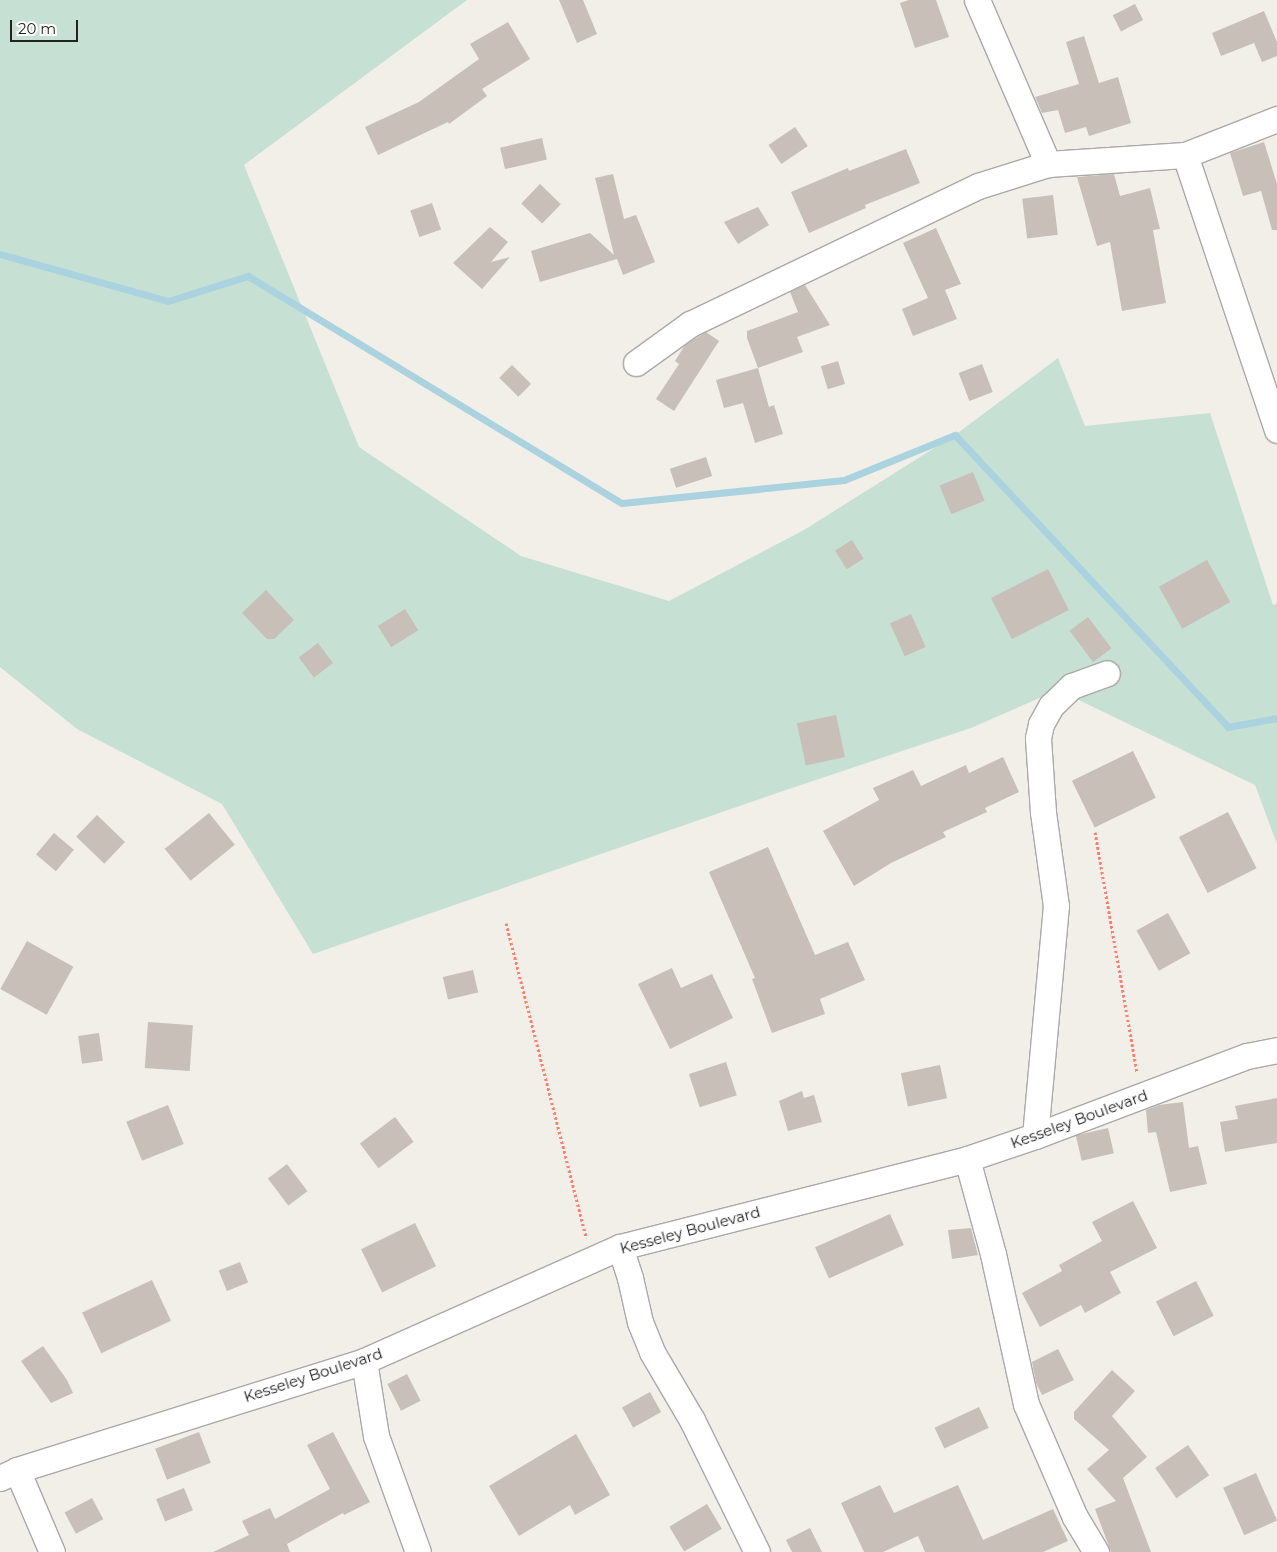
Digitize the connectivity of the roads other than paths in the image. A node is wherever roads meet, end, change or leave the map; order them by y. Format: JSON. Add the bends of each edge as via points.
{"nodes":[{"id":1,"x":977,"y":0,"type":"edge"},
{"id":2,"x":1277,"y":119,"type":"edge"},
{"id":3,"x":1185,"y":155,"type":"junction"},
{"id":4,"x":1048,"y":164,"type":"junction"},
{"id":5,"x":636,"y":363,"type":"dead end"},
{"id":6,"x":1277,"y":430,"type":"edge"},
{"id":7,"x":1107,"y":673,"type":"dead end"},
{"id":8,"x":1277,"y":1050,"type":"edge"},
{"id":9,"x":1035,"y":1136,"type":"junction"},
{"id":10,"x":967,"y":1159,"type":"junction"},
{"id":11,"x":620,"y":1247,"type":"junction"},
{"id":12,"x":364,"y":1361,"type":"junction"},
{"id":13,"x":8,"y":1474,"type":"edge"},
{"id":14,"x":52,"y":1552,"type":"edge"},
{"id":15,"x":418,"y":1552,"type":"edge"},
{"id":16,"x":758,"y":1552,"type":"edge"},
{"id":17,"x":1096,"y":1552,"type":"edge"}],
"edges":[{"from":1,"to":4,"type":"street"},
{"from":2,"to":3,"type":"street"},
{"from":3,"to":4,"type":"street"},
{"from":3,"to":6,"type":"street"},
{"from":4,"to":5,"type":"street","via":[[978,186],[699,319]]},
{"from":7,"to":9,"type":"street","via":[[1072,686],[1052,706],[1041,724],[1038,738],[1043,812],[1056,906]]},
{"from":8,"to":9,"type":"street","name":"Kesseley Boulevard","via":[[1247,1056]]},
{"from":9,"to":10,"type":"street","name":"Kesseley Boulevard"},
{"from":10,"to":11,"type":"street","name":"Kesseley Boulevard"},
{"from":10,"to":17,"type":"street","via":[[993,1254],[1026,1404],[1075,1517]]},
{"from":11,"to":12,"type":"street","name":"Kesseley Boulevard"},
{"from":11,"to":16,"type":"street","via":[[640,1322],[652,1352],[692,1420]]},
{"from":12,"to":13,"type":"street","name":"Kesseley Boulevard"},
{"from":12,"to":15,"type":"street","via":[[376,1436]]},
{"from":13,"to":14,"type":"street"}]}
